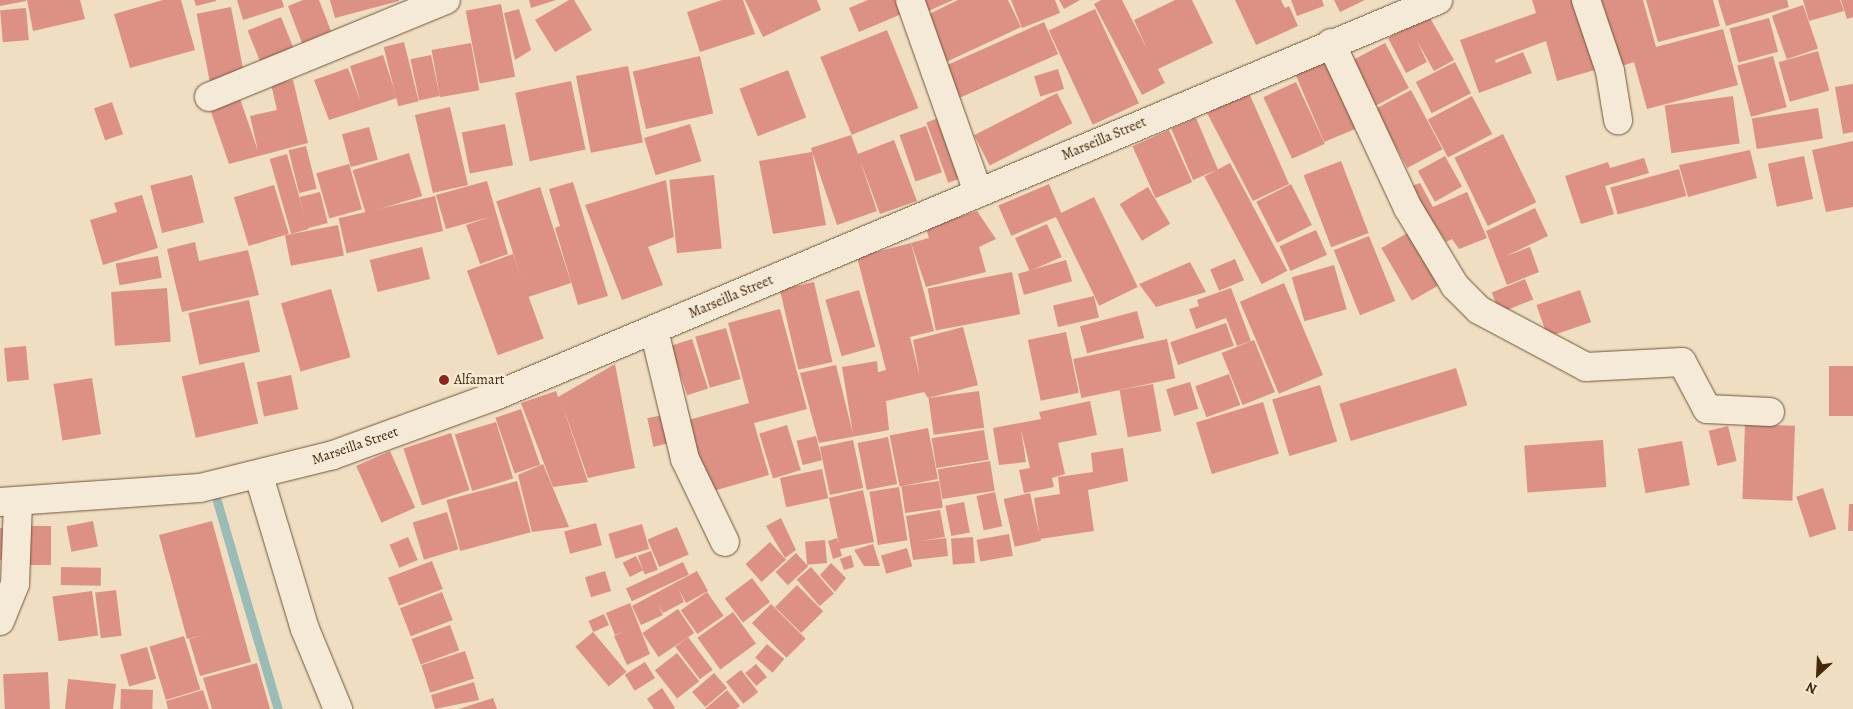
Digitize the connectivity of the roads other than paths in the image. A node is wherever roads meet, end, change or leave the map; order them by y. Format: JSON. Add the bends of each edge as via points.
{"nodes":[{"id":1,"x":446,"y":0,"type":"edge"},
{"id":2,"x":910,"y":0,"type":"edge"},
{"id":3,"x":1438,"y":0,"type":"edge"},
{"id":4,"x":1586,"y":0,"type":"edge"},
{"id":5,"x":1331,"y":43,"type":"junction"},
{"id":6,"x":209,"y":97,"type":"dead end"},
{"id":7,"x":1618,"y":120,"type":"dead end"},
{"id":8,"x":978,"y":192,"type":"junction"},
{"id":9,"x":654,"y":330,"type":"junction"},
{"id":10,"x":1770,"y":412,"type":"dead end"},
{"id":11,"x":259,"y":476,"type":"junction"},
{"id":12,"x":9,"y":502,"type":"edge"},
{"id":13,"x":725,"y":542,"type":"dead end"},
{"id":14,"x":0,"y":621,"type":"edge"},
{"id":15,"x":338,"y":709,"type":"edge"}],
"edges":[{"from":1,"to":6,"type":"street"},
{"from":2,"to":8,"type":"street"},
{"from":3,"to":5,"type":"street","name":"Marseilla Street"},
{"from":4,"to":7,"type":"street","via":[[1610,71]]},
{"from":5,"to":8,"type":"street","name":"Marseilla Street"},
{"from":5,"to":10,"type":"street","via":[[1408,208],[1455,286],[1479,310],[1586,367],[1682,362],[1707,409]]},
{"from":8,"to":9,"type":"street","name":"Marseilla Street"},
{"from":9,"to":11,"type":"street","name":"Marseilla Street","via":[[486,399],[332,455]]},
{"from":9,"to":13,"type":"street","via":[[685,459]]},
{"from":11,"to":12,"type":"street","name":"Marseilla Street","via":[[142,495]]},
{"from":11,"to":15,"type":"street","via":[[305,629]]},
{"from":12,"to":14,"type":"street","via":[[15,584]]}]}
